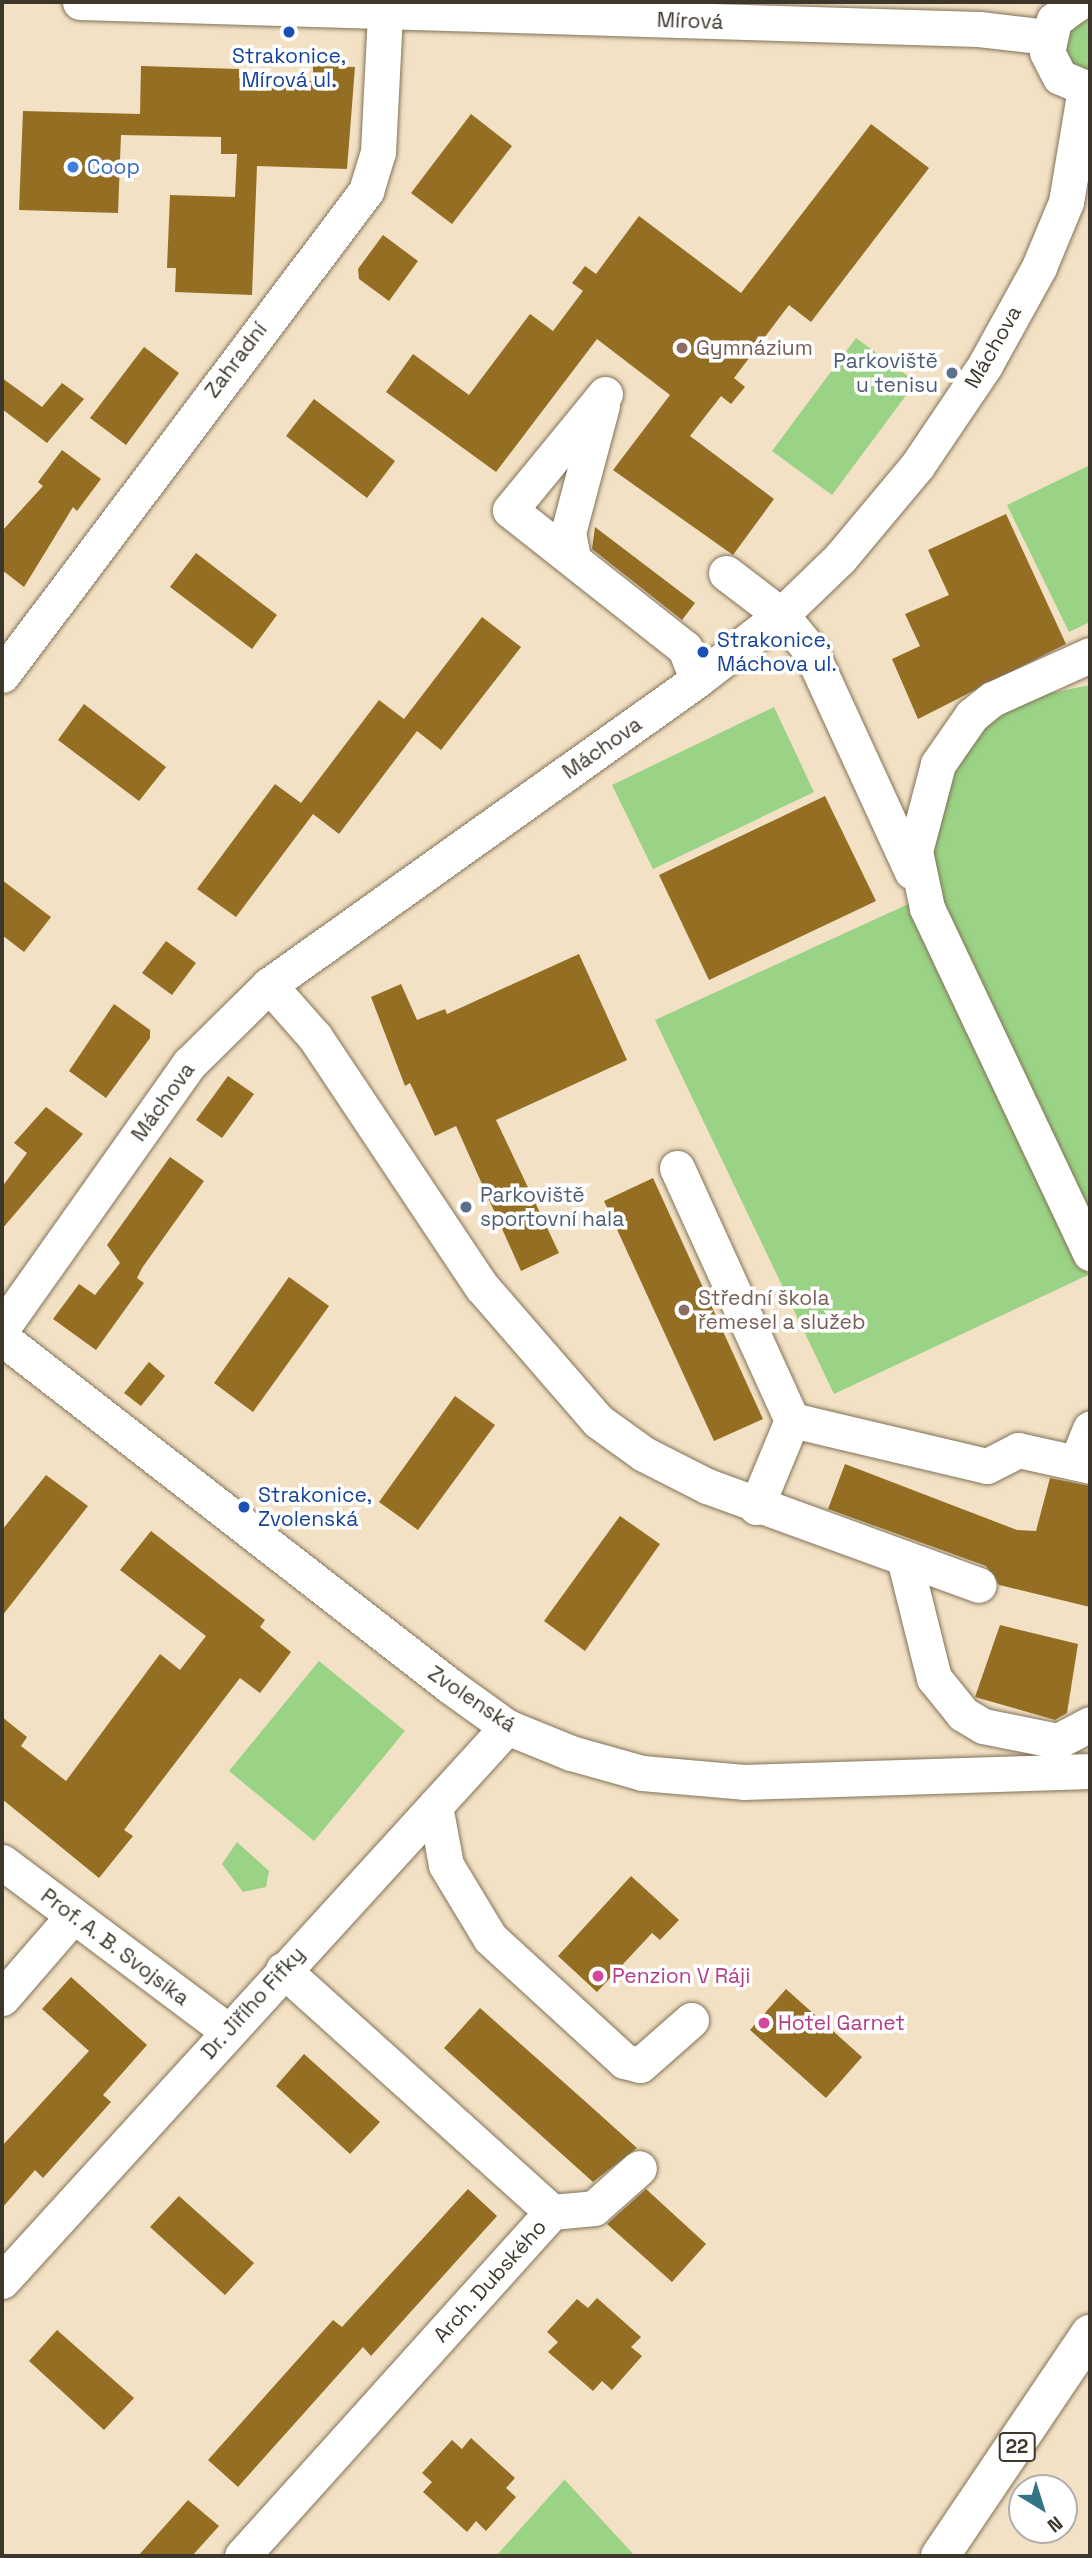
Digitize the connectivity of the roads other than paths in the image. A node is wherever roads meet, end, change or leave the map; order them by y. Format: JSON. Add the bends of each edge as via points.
{"nodes":[{"id":1,"x":80,"y":2,"type":"edge"},
{"id":2,"x":1079,"y":2,"type":"edge"},
{"id":3,"x":385,"y":13,"type":"junction"},
{"id":4,"x":1047,"y":37,"type":"junction"},
{"id":5,"x":1088,"y":89,"type":"edge"},
{"id":6,"x":573,"y":558,"type":"dead end"},
{"id":7,"x":726,"y":573,"type":"dead end"},
{"id":8,"x":781,"y":615,"type":"junction"},
{"id":9,"x":1090,"y":655,"type":"edge"},
{"id":10,"x":2,"y":675,"type":"edge"},
{"id":11,"x":697,"y":680,"type":"junction"},
{"id":12,"x":926,"y":908,"type":"junction"},
{"id":13,"x":269,"y":985,"type":"junction"},
{"id":14,"x":677,"y":1168,"type":"dead end"},
{"id":15,"x":1090,"y":1253,"type":"edge"},
{"id":16,"x":2,"y":1328,"type":"edge"},
{"id":17,"x":2,"y":1338,"type":"edge"},
{"id":18,"x":792,"y":1420,"type":"junction"},
{"id":19,"x":1086,"y":1452,"type":"edge"},
{"id":20,"x":757,"y":1507,"type":"junction"},
{"id":21,"x":904,"y":1558,"type":"junction"},
{"id":22,"x":979,"y":1585,"type":"dead end"},
{"id":23,"x":1090,"y":1724,"type":"edge"},
{"id":24,"x":507,"y":1727,"type":"junction"},
{"id":25,"x":1090,"y":1770,"type":"edge"},
{"id":26,"x":435,"y":1806,"type":"junction"},
{"id":27,"x":2,"y":1863,"type":"edge"},
{"id":28,"x":73,"y":1916,"type":"junction"},
{"id":29,"x":283,"y":1970,"type":"junction"},
{"id":30,"x":2,"y":1998,"type":"edge"},
{"id":31,"x":691,"y":2020,"type":"dead end"},
{"id":32,"x":228,"y":2031,"type":"junction"},
{"id":33,"x":639,"y":2168,"type":"dead end"},
{"id":34,"x":552,"y":2212,"type":"junction"},
{"id":35,"x":2,"y":2281,"type":"edge"},
{"id":36,"x":1090,"y":2334,"type":"edge"},
{"id":37,"x":242,"y":2556,"type":"edge"},
{"id":38,"x":940,"y":2556,"type":"edge"}],
"edges":[{"from":1,"to":3,"type":"street","name":"Mírová"},
{"from":2,"to":4,"type":"street","via":[[1057,16]]},
{"from":3,"to":4,"type":"street","name":"Mírová","via":[[965,29]]},
{"from":3,"to":10,"type":"street","name":"Zahradní","via":[[378,152],[366,191]]},
{"from":4,"to":5,"type":"street","via":[[1056,74]]},
{"from":5,"to":8,"type":"street","name":"Máchova","via":[[1066,202],[985,365],[917,466],[840,558]]},
{"from":6,"to":11,"type":"street","via":[[685,648]]},
{"from":7,"to":8,"type":"street"},
{"from":8,"to":11,"type":"street","name":"Máchova"},
{"from":8,"to":12,"type":"street","via":[[816,662]]},
{"from":9,"to":12,"type":"street","via":[[992,699],[954,739],[919,821],[915,851]]},
{"from":11,"to":13,"type":"street","name":"Máchova"},
{"from":12,"to":15,"type":"street"},
{"from":13,"to":16,"type":"street","name":"Máchova","via":[[189,1064]]},
{"from":13,"to":20,"type":"street","via":[[315,1037],[482,1287],[564,1385],[644,1454]]},
{"from":14,"to":18,"type":"street"},
{"from":17,"to":24,"type":"street","name":"Zvolenská","via":[[303,1578]]},
{"from":18,"to":19,"type":"street","via":[[988,1466],[1018,1450]]},
{"from":18,"to":20,"type":"street"},
{"from":20,"to":21,"type":"street"},
{"from":21,"to":22,"type":"street"},
{"from":21,"to":23,"type":"street","via":[[934,1678],[963,1714],[983,1726],[1058,1741]]},
{"from":24,"to":25,"type":"street","name":"Zvolenská","via":[[642,1773],[744,1782]]},
{"from":24,"to":26,"type":"street","name":"Dr. Jiřího Fifky"},
{"from":26,"to":29,"type":"street","name":"Dr. Jiřího Fifky"},
{"from":26,"to":31,"type":"street","via":[[446,1865],[490,1938],[624,2062],[640,2065]]},
{"from":27,"to":28,"type":"street","name":"Prof. A. B. Svojsíka"},
{"from":28,"to":30,"type":"street"},
{"from":28,"to":32,"type":"street","name":"Prof. A. B. Svojsíka"},
{"from":29,"to":32,"type":"street","name":"Dr. Jiřího Fifky"},
{"from":29,"to":34,"type":"street","name":"Arch. Dubského"},
{"from":32,"to":35,"type":"street","name":"Dr. Jiřího Fifky"},
{"from":33,"to":34,"type":"street","via":[[594,2208]]},
{"from":34,"to":37,"type":"street","name":"Arch. Dubského"},
{"from":36,"to":38,"type":"main road","number":"22"}]}
